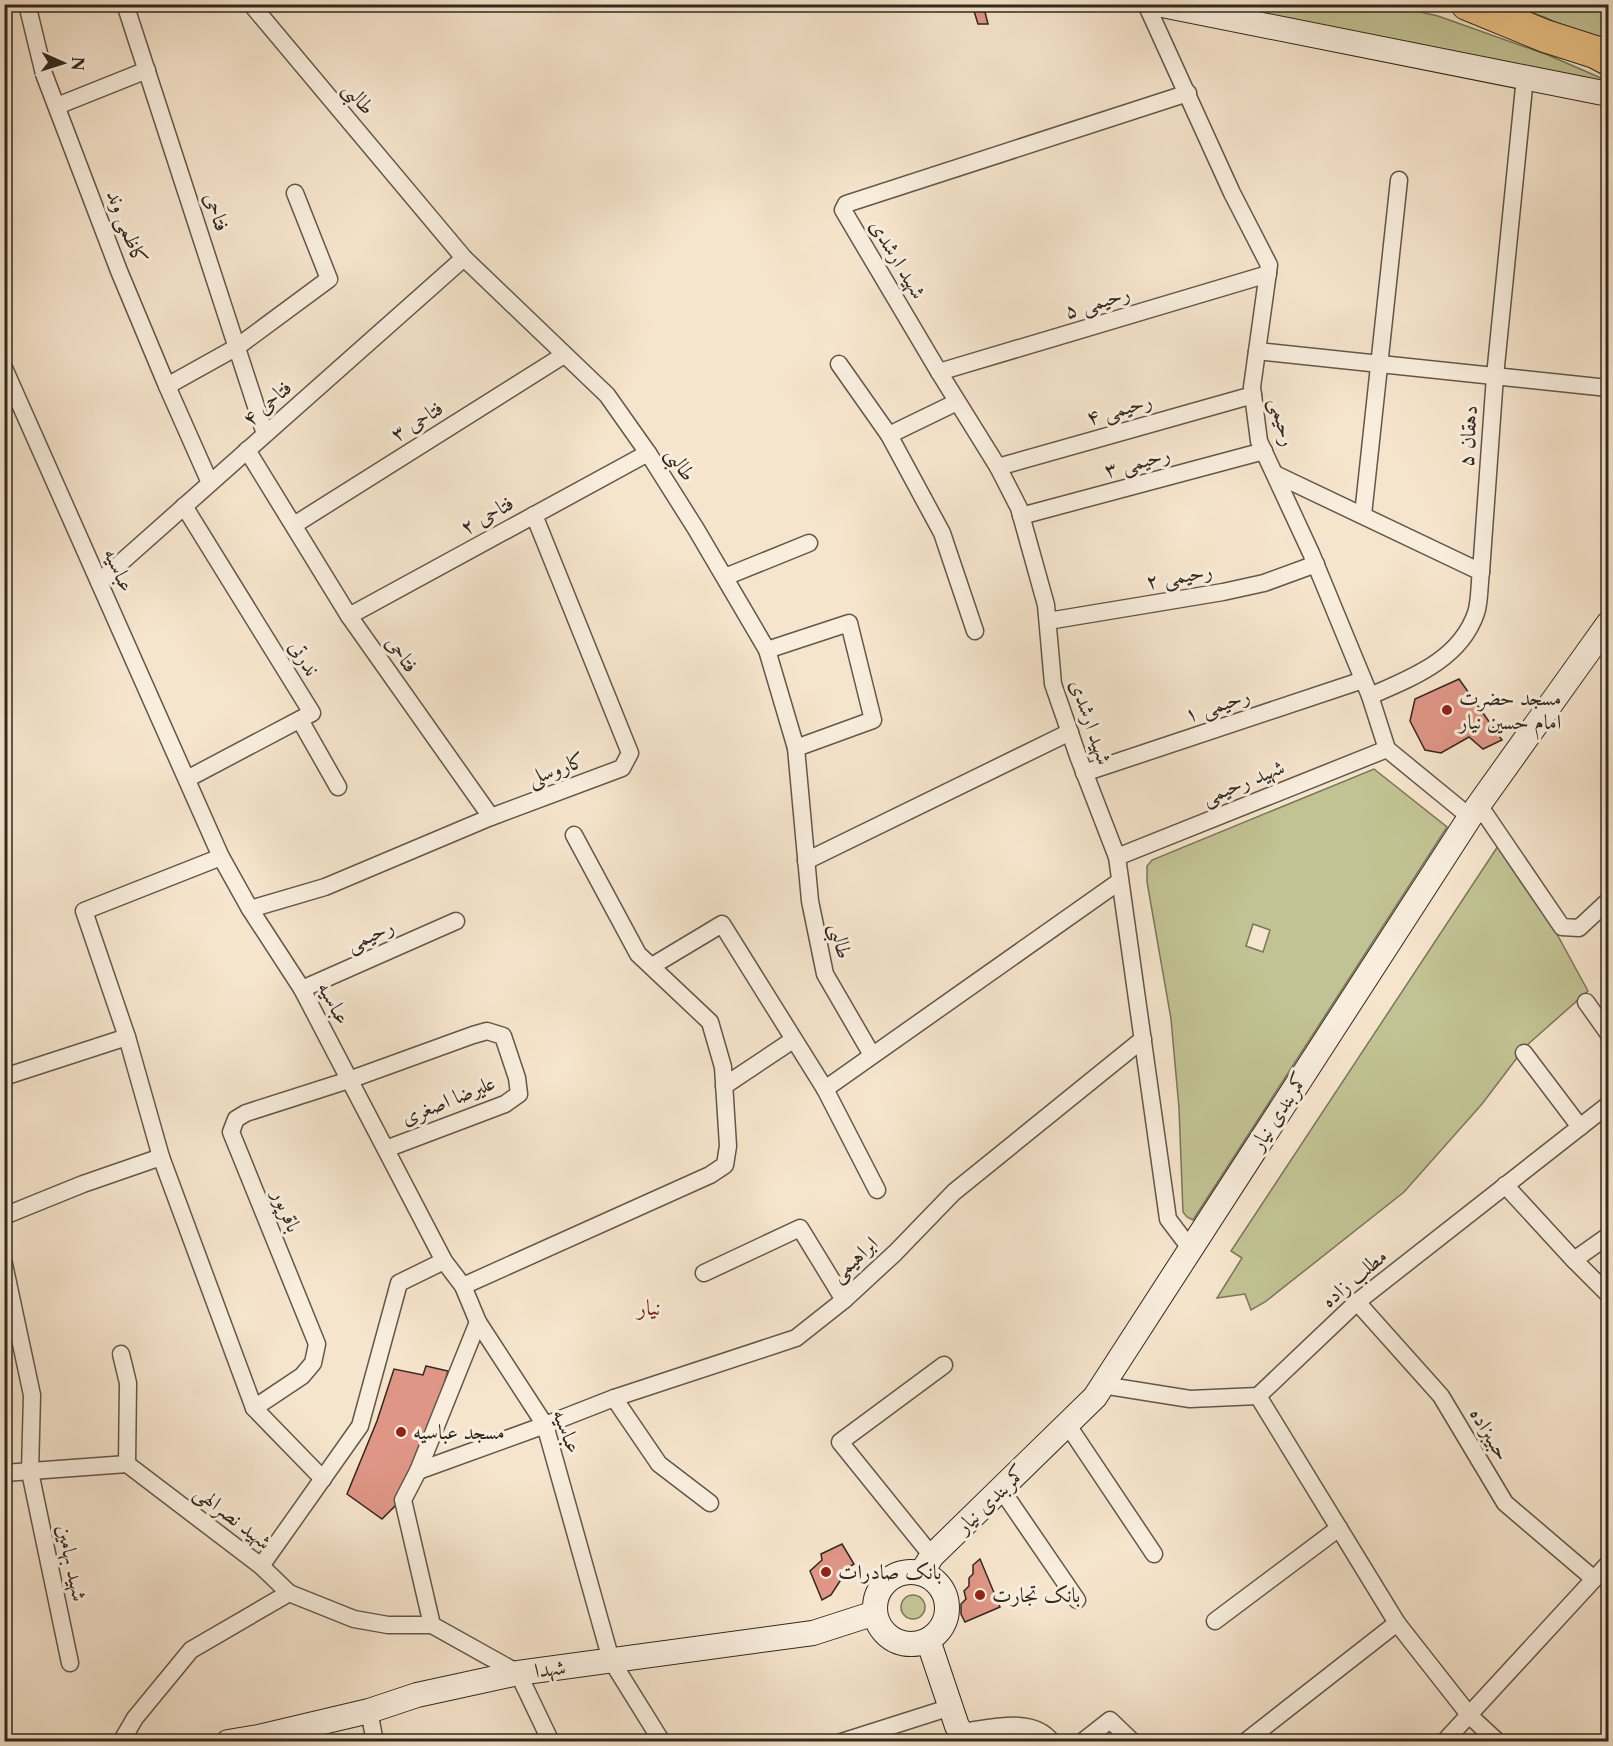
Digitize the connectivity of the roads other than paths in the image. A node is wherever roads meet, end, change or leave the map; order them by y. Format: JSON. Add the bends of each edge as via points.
{"nodes":[{"id":1,"x":27,"y":4,"type":"edge"},
{"id":2,"x":125,"y":4,"type":"edge"},
{"id":3,"x":251,"y":4,"type":"edge"},
{"id":4,"x":1146,"y":4,"type":"edge"},
{"id":5,"x":1157,"y":4,"type":"edge"},
{"id":6,"x":1467,"y":4,"type":"edge"},
{"id":7,"x":1604,"y":53,"type":"edge"},
{"id":8,"x":147,"y":70,"type":"junction"},
{"id":9,"x":1525,"y":77,"type":"junction"},
{"id":10,"x":1188,"y":93,"type":"junction"},
{"id":11,"x":1608,"y":94,"type":"edge"},
{"id":12,"x":57,"y":106,"type":"junction"},
{"id":13,"x":1399,"y":180,"type":"dead end"},
{"id":14,"x":296,"y":193,"type":"dead end"},
{"id":15,"x":464,"y":258,"type":"junction"},
{"id":16,"x":1268,"y":274,"type":"junction"},
{"id":17,"x":237,"y":347,"type":"junction"},
{"id":18,"x":1257,"y":351,"type":"junction"},
{"id":19,"x":564,"y":355,"type":"junction"},
{"id":20,"x":1380,"y":363,"type":"junction"},
{"id":21,"x":839,"y":364,"type":"dead end"},
{"id":22,"x":4,"y":368,"type":"edge"},
{"id":23,"x":939,"y":372,"type":"junction"},
{"id":24,"x":1495,"y":376,"type":"junction"},
{"id":25,"x":167,"y":386,"type":"junction"},
{"id":26,"x":1608,"y":388,"type":"edge"},
{"id":27,"x":1253,"y":395,"type":"junction"},
{"id":28,"x":957,"y":402,"type":"junction"},
{"id":29,"x":265,"y":434,"type":"junction"},
{"id":30,"x":889,"y":435,"type":"junction"},
{"id":31,"x":247,"y":450,"type":"junction"},
{"id":32,"x":1264,"y":452,"type":"junction"},
{"id":33,"x":648,"y":453,"type":"junction"},
{"id":34,"x":998,"y":467,"type":"junction"},
{"id":35,"x":1275,"y":474,"type":"junction"},
{"id":36,"x":210,"y":483,"type":"junction"},
{"id":37,"x":184,"y":506,"type":"junction"},
{"id":38,"x":534,"y":515,"type":"junction"},
{"id":39,"x":1363,"y":515,"type":"junction"},
{"id":40,"x":1021,"y":516,"type":"junction"},
{"id":41,"x":294,"y":525,"type":"junction"},
{"id":42,"x":809,"y":543,"type":"dead end"},
{"id":43,"x":1316,"y":564,"type":"junction"},
{"id":44,"x":1481,"y":572,"type":"junction"},
{"id":45,"x":724,"y":577,"type":"junction"},
{"id":46,"x":99,"y":582,"type":"junction"},
{"id":47,"x":349,"y":616,"type":"junction"},
{"id":48,"x":1047,"y":621,"type":"junction"},
{"id":49,"x":1608,"y":624,"type":"edge"},
{"id":50,"x":975,"y":631,"type":"dead end"},
{"id":51,"x":767,"y":650,"type":"junction"},
{"id":52,"x":1363,"y":680,"type":"junction"},
{"id":53,"x":1370,"y":696,"type":"junction"},
{"id":54,"x":300,"y":720,"type":"junction"},
{"id":55,"x":1070,"y":732,"type":"junction"},
{"id":56,"x":796,"y":748,"type":"junction"},
{"id":57,"x":1387,"y":749,"type":"junction"},
{"id":58,"x":1084,"y":773,"type":"junction"},
{"id":59,"x":187,"y":779,"type":"junction"},
{"id":60,"x":338,"y":787,"type":"dead end"},
{"id":61,"x":1475,"y":811,"type":"junction"},
{"id":62,"x":491,"y":817,"type":"junction"},
{"id":63,"x":574,"y":836,"type":"dead end"},
{"id":64,"x":221,"y":857,"type":"junction"},
{"id":65,"x":1117,"y":857,"type":"junction"},
{"id":66,"x":806,"y":861,"type":"junction"},
{"id":67,"x":1120,"y":880,"type":"junction"},
{"id":68,"x":1608,"y":901,"type":"edge"},
{"id":69,"x":250,"y":909,"type":"junction"},
{"id":70,"x":456,"y":921,"type":"dead end"},
{"id":71,"x":652,"y":966,"type":"junction"},
{"id":72,"x":302,"y":989,"type":"junction"},
{"id":73,"x":1586,"y":1002,"type":"dead end"},
{"id":74,"x":1608,"y":1033,"type":"edge"},
{"id":75,"x":127,"y":1037,"type":"junction"},
{"id":76,"x":1143,"y":1039,"type":"junction"},
{"id":77,"x":793,"y":1040,"type":"junction"},
{"id":78,"x":1524,"y":1053,"type":"dead end"},
{"id":79,"x":872,"y":1055,"type":"junction"},
{"id":80,"x":4,"y":1077,"type":"edge"},
{"id":81,"x":349,"y":1080,"type":"junction"},
{"id":82,"x":724,"y":1086,"type":"junction"},
{"id":83,"x":825,"y":1089,"type":"junction"},
{"id":84,"x":1608,"y":1105,"type":"edge"},
{"id":85,"x":1580,"y":1127,"type":"junction"},
{"id":86,"x":386,"y":1149,"type":"junction"},
{"id":87,"x":161,"y":1157,"type":"junction"},
{"id":88,"x":1505,"y":1185,"type":"junction"},
{"id":89,"x":877,"y":1190,"type":"dead end"},
{"id":90,"x":4,"y":1216,"type":"edge"},
{"id":91,"x":1608,"y":1236,"type":"edge"},
{"id":92,"x":1190,"y":1248,"type":"junction"},
{"id":93,"x":1574,"y":1260,"type":"junction"},
{"id":94,"x":444,"y":1261,"type":"junction"},
{"id":95,"x":4,"y":1264,"type":"edge"},
{"id":96,"x":704,"y":1273,"type":"dead end"},
{"id":97,"x":463,"y":1286,"type":"junction"},
{"id":98,"x":1608,"y":1294,"type":"edge"},
{"id":99,"x":844,"y":1300,"type":"junction"},
{"id":100,"x":1357,"y":1302,"type":"junction"},
{"id":101,"x":478,"y":1322,"type":"junction"},
{"id":102,"x":121,"y":1354,"type":"dead end"},
{"id":103,"x":944,"y":1365,"type":"dead end"},
{"id":104,"x":1102,"y":1385,"type":"junction"},
{"id":105,"x":1258,"y":1396,"type":"junction"},
{"id":106,"x":614,"y":1398,"type":"junction"},
{"id":107,"x":254,"y":1408,"type":"junction"},
{"id":108,"x":1067,"y":1424,"type":"junction"},
{"id":109,"x":545,"y":1425,"type":"junction"},
{"id":110,"x":127,"y":1464,"type":"junction"},
{"id":111,"x":418,"y":1471,"type":"junction"},
{"id":112,"x":30,"y":1472,"type":"junction"},
{"id":113,"x":4,"y":1473,"type":"edge"},
{"id":114,"x":323,"y":1479,"type":"junction"},
{"id":115,"x":1001,"y":1489,"type":"junction"},
{"id":116,"x":710,"y":1503,"type":"dead end"},
{"id":117,"x":1339,"y":1528,"type":"junction"},
{"id":118,"x":1154,"y":1554,"type":"dead end"},
{"id":119,"x":1608,"y":1564,"type":"edge"},
{"id":120,"x":927,"y":1565,"type":"junction"},
{"id":121,"x":261,"y":1566,"type":"junction"},
{"id":122,"x":1594,"y":1579,"type":"junction"},
{"id":123,"x":289,"y":1593,"type":"junction"},
{"id":124,"x":1077,"y":1600,"type":"dead end"},
{"id":125,"x":875,"y":1613,"type":"junction"},
{"id":126,"x":1215,"y":1621,"type":"dead end"},
{"id":127,"x":1397,"y":1623,"type":"junction"},
{"id":128,"x":432,"y":1625,"type":"junction"},
{"id":129,"x":928,"y":1640,"type":"junction"},
{"id":130,"x":611,"y":1660,"type":"junction"},
{"id":131,"x":70,"y":1663,"type":"dead end"},
{"id":132,"x":518,"y":1673,"type":"junction"},
{"id":133,"x":951,"y":1707,"type":"junction"},
{"id":134,"x":369,"y":1711,"type":"junction"},
{"id":135,"x":1470,"y":1716,"type":"junction"},
{"id":136,"x":964,"y":1737,"type":"edge"},
{"id":137,"x":259,"y":1739,"type":"edge"},
{"id":138,"x":121,"y":1742,"type":"edge"},
{"id":139,"x":228,"y":1742,"type":"edge"},
{"id":140,"x":375,"y":1742,"type":"edge"},
{"id":141,"x":551,"y":1742,"type":"edge"},
{"id":142,"x":662,"y":1742,"type":"edge"},
{"id":143,"x":842,"y":1742,"type":"edge"},
{"id":144,"x":1052,"y":1742,"type":"edge"},
{"id":145,"x":1082,"y":1742,"type":"edge"},
{"id":146,"x":1133,"y":1742,"type":"edge"},
{"id":147,"x":1245,"y":1742,"type":"edge"},
{"id":148,"x":1444,"y":1742,"type":"edge"},
{"id":149,"x":1498,"y":1742,"type":"edge"}],
"edges":[{"from":1,"to":12,"type":"street","name":"کاظمی وند","via":[[44,74]]},
{"from":2,"to":8,"type":"street","name":"فتاحی"},
{"from":3,"to":15,"type":"street","name":"طالبی"},
{"from":4,"to":10,"type":"street","name":"رحیمی"},
{"from":5,"to":9,"type":"main road"},
{"from":6,"to":7,"type":"highway","via":[[1545,36]]},
{"from":8,"to":12,"type":"street"},
{"from":8,"to":17,"type":"street","name":"فتاحی"},
{"from":9,"to":11,"type":"main road"},
{"from":9,"to":24,"type":"street","name":"دهقان ۵"},
{"from":10,"to":16,"type":"street","name":"رحیمی","via":[[1269,265]]},
{"from":10,"to":23,"type":"street","name":"شهید ارشدی","via":[[846,204],[843,210]]},
{"from":12,"to":25,"type":"street","name":"کاظمی وند"},
{"from":13,"to":20,"type":"street"},
{"from":14,"to":17,"type":"street","via":[[329,279]]},
{"from":15,"to":19,"type":"street","name":"طالبی"},
{"from":15,"to":29,"type":"street","name":"فتاحی ۴"},
{"from":16,"to":18,"type":"street","name":"رحیمی"},
{"from":16,"to":23,"type":"street","name":"رحیمی ۵"},
{"from":17,"to":25,"type":"street"},
{"from":17,"to":29,"type":"street","name":"فتاحی"},
{"from":18,"to":20,"type":"street"},
{"from":18,"to":27,"type":"street","name":"رحیمی"},
{"from":19,"to":33,"type":"street","name":"طالبی","via":[[607,395]]},
{"from":19,"to":41,"type":"street","name":"فتاحی ۳"},
{"from":20,"to":24,"type":"street"},
{"from":20,"to":39,"type":"street"},
{"from":21,"to":30,"type":"street"},
{"from":22,"to":46,"type":"street","name":"عباسیه"},
{"from":23,"to":28,"type":"street","name":"شهید ارشدی"},
{"from":24,"to":26,"type":"street"},
{"from":24,"to":44,"type":"street","name":"دهقان ۵"},
{"from":25,"to":36,"type":"street","name":"کاظمی وند"},
{"from":27,"to":32,"type":"street","name":"رحیمی"},
{"from":27,"to":34,"type":"street","name":"رحیمی ۴"},
{"from":28,"to":30,"type":"street"},
{"from":28,"to":34,"type":"street","name":"شهید ارشدی"},
{"from":29,"to":31,"type":"street","name":"فتاحی ۴"},
{"from":30,"to":50,"type":"street","via":[[942,533]]},
{"from":31,"to":36,"type":"street","name":"فتاحی ۴"},
{"from":31,"to":41,"type":"street","name":"فتاحی"},
{"from":32,"to":35,"type":"street","name":"رحیمی"},
{"from":32,"to":40,"type":"street","name":"رحیمی ۳"},
{"from":33,"to":38,"type":"street","name":"فتاحی ۲"},
{"from":33,"to":45,"type":"street","name":"طالبی"},
{"from":34,"to":40,"type":"street","name":"شهید ارشدی"},
{"from":35,"to":39,"type":"street"},
{"from":35,"to":43,"type":"street","name":"رحیمی"},
{"from":36,"to":37,"type":"street","name":"فتاحی ۴"},
{"from":37,"to":46,"type":"street","name":"فتاحی ۴"},
{"from":37,"to":54,"type":"street","name":"ندرتی","via":[[311,711]]},
{"from":38,"to":47,"type":"street","name":"فتاحی ۲"},
{"from":38,"to":62,"type":"street","name":"کاروسلی","via":[[630,753],[621,768]]},
{"from":39,"to":44,"type":"street"},
{"from":40,"to":48,"type":"street","name":"شهید ارشدی"},
{"from":41,"to":47,"type":"street","name":"فتاحی"},
{"from":42,"to":45,"type":"street"},
{"from":43,"to":48,"type":"street","name":"رحیمی ۲","via":[[1264,583],[1223,592]]},
{"from":43,"to":52,"type":"street","name":"رحیمی"},
{"from":44,"to":53,"type":"street","name":"دهقان ۵","via":[[1477,612],[1466,636],[1449,654],[1418,675]]},
{"from":45,"to":51,"type":"street","name":"طالبی"},
{"from":46,"to":59,"type":"street","name":"عباسیه"},
{"from":47,"to":62,"type":"street","name":"فتاحی"},
{"from":48,"to":55,"type":"street","name":"شهید ارشدی","via":[[1053,684]]},
{"from":49,"to":61,"type":"main road","name":"کمربندی نیار"},
{"from":51,"to":56,"type":"street","name":"طالبی"},
{"from":51,"to":56,"type":"street","via":[[849,623],[873,720]]},
{"from":52,"to":53,"type":"street","name":"رحیمی"},
{"from":52,"to":58,"type":"street","name":"رحیمی ۱"},
{"from":53,"to":57,"type":"street","name":"رحیمی"},
{"from":54,"to":59,"type":"street"},
{"from":54,"to":60,"type":"street"},
{"from":55,"to":58,"type":"street","name":"شهید ارشدی"},
{"from":55,"to":66,"type":"street"},
{"from":56,"to":66,"type":"street","name":"طالبی"},
{"from":57,"to":61,"type":"street"},
{"from":57,"to":65,"type":"street","name":"شهید رحیمی"},
{"from":58,"to":65,"type":"street","name":"شهید ارشدی"},
{"from":59,"to":64,"type":"street","name":"عباسیه"},
{"from":61,"to":68,"type":"street","via":[[1562,927],[1579,928]]},
{"from":61,"to":92,"type":"main road","name":"کمربندی نیار"},
{"from":62,"to":69,"type":"street","name":"کاروسلی","via":[[325,887]]},
{"from":63,"to":71,"type":"street","via":[[638,954]]},
{"from":64,"to":69,"type":"street","name":"عباسیه"},
{"from":64,"to":75,"type":"street","via":[[84,911]]},
{"from":65,"to":67,"type":"street","name":"شهید ارشدی"},
{"from":66,"to":79,"type":"street","name":"طالبی","via":[[825,974]]},
{"from":67,"to":76,"type":"street","name":"شهید ارشدی"},
{"from":67,"to":79,"type":"street"},
{"from":69,"to":72,"type":"street","name":"عباسیه"},
{"from":70,"to":72,"type":"street","name":"رحیمی"},
{"from":71,"to":77,"type":"street","via":[[722,924]]},
{"from":71,"to":82,"type":"street","via":[[710,1022],[723,1067]]},
{"from":72,"to":81,"type":"street","name":"عباسیه"},
{"from":73,"to":74,"type":"street"},
{"from":75,"to":80,"type":"street"},
{"from":75,"to":87,"type":"street"},
{"from":76,"to":92,"type":"street","name":"شهید ارشدی","via":[[1168,1219]]},
{"from":76,"to":99,"type":"street","name":"ابراهیمی","via":[[954,1192]]},
{"from":77,"to":82,"type":"street"},
{"from":77,"to":83,"type":"street"},
{"from":78,"to":85,"type":"street"},
{"from":79,"to":83,"type":"street"},
{"from":81,"to":86,"type":"street","name":"عباسیه"},
{"from":81,"to":86,"type":"street","name":"علیرضا اصغری","via":[[473,1035],[487,1031],[503,1036],[519,1094],[505,1104]]},
{"from":81,"to":107,"type":"street","name":"باقرپور","via":[[246,1113],[236,1119],[231,1132],[317,1344],[313,1363],[302,1377]]},
{"from":82,"to":97,"type":"street","via":[[728,1146],[725,1165]]},
{"from":83,"to":89,"type":"street"},
{"from":84,"to":85,"type":"street","name":"مطلب زاده"},
{"from":85,"to":88,"type":"street","name":"مطلب زاده"},
{"from":86,"to":94,"type":"street","name":"عباسیه"},
{"from":87,"to":90,"type":"street"},
{"from":87,"to":107,"type":"street"},
{"from":88,"to":93,"type":"street"},
{"from":88,"to":100,"type":"street","name":"مطلب زاده"},
{"from":91,"to":93,"type":"street"},
{"from":92,"to":104,"type":"main road","name":"کمربندی نیار"},
{"from":93,"to":98,"type":"street"},
{"from":94,"to":97,"type":"street","name":"عباسیه"},
{"from":94,"to":114,"type":"street","via":[[399,1283],[360,1426]]},
{"from":95,"to":112,"type":"street","name":"شهید بهامین","via":[[32,1395]]},
{"from":96,"to":99,"type":"street","via":[[800,1228]]},
{"from":97,"to":101,"type":"street","name":"عباسیه"},
{"from":99,"to":106,"type":"street","name":"ابراهیمی","via":[[796,1338]]},
{"from":100,"to":105,"type":"street","name":"مطلب زاده"},
{"from":100,"to":122,"type":"street","name":"حبیبزاده","via":[[1441,1396],[1505,1503]]},
{"from":101,"to":109,"type":"street","name":"عباسیه"},
{"from":101,"to":111,"type":"street"},
{"from":102,"to":110,"type":"street","via":[[129,1383]]},
{"from":103,"to":120,"type":"street","via":[[840,1442]]},
{"from":104,"to":105,"type":"street","via":[[1190,1399]]},
{"from":104,"to":108,"type":"main road","name":"کمربندی نیار"},
{"from":105,"to":117,"type":"street"},
{"from":106,"to":109,"type":"street","name":"ابراهیمی"},
{"from":106,"to":116,"type":"street","via":[[659,1464]]},
{"from":107,"to":114,"type":"street"},
{"from":108,"to":115,"type":"main road","name":"کمربندی نیار"},
{"from":108,"to":118,"type":"street"},
{"from":109,"to":111,"type":"street","name":"ابراهیمی"},
{"from":109,"to":130,"type":"street","name":"عباسیه"},
{"from":110,"to":112,"type":"street"},
{"from":110,"to":121,"type":"street","name":"شهید نصرالهی"},
{"from":111,"to":128,"type":"street","via":[[403,1500]]},
{"from":112,"to":113,"type":"street"},
{"from":112,"to":131,"type":"street","name":"شهید بهامین"},
{"from":114,"to":121,"type":"street"},
{"from":115,"to":120,"type":"main road","name":"کمربندی نیار"},
{"from":115,"to":124,"type":"street"},
{"from":117,"to":126,"type":"street"},
{"from":117,"to":127,"type":"street"},
{"from":119,"to":122,"type":"street"},
{"from":120,"to":125,"type":"main road","via":[[888,1580],[877,1595]]},
{"from":120,"to":129,"type":"main road","via":[[946,1598],[947,1610],[938,1632]]},
{"from":121,"to":123,"type":"street","name":"شهید نصرالهی"},
{"from":122,"to":135,"type":"street"},
{"from":123,"to":128,"type":"street","name":"شهید نصرالهی","via":[[354,1619],[388,1625]]},
{"from":123,"to":138,"type":"street","via":[[191,1650],[135,1718]]},
{"from":125,"to":129,"type":"main road","via":[[885,1634],[895,1640],[906,1644]]},
{"from":125,"to":130,"type":"main road","name":"شهدا","via":[[813,1633]]},
{"from":127,"to":135,"type":"street"},
{"from":127,"to":147,"type":"street"},
{"from":128,"to":132,"type":"street"},
{"from":129,"to":133,"type":"main road"},
{"from":130,"to":132,"type":"main road","name":"شهدا"},
{"from":130,"to":142,"type":"street","name":"عباسیه"},
{"from":132,"to":134,"type":"main road","name":"شهدا","via":[[417,1695]]},
{"from":132,"to":141,"type":"street"},
{"from":133,"to":136,"type":"main road"},
{"from":133,"to":143,"type":"street"},
{"from":134,"to":137,"type":"main road","name":"شهدا"},
{"from":134,"to":140,"type":"street"},
{"from":135,"to":148,"type":"street"},
{"from":135,"to":149,"type":"street"},
{"from":136,"to":144,"type":"street","via":[[1024,1726],[1047,1735]]},
{"from":137,"to":139,"type":"main road","name":"شهدا"},
{"from":145,"to":146,"type":"street","via":[[1110,1720]]}]}
